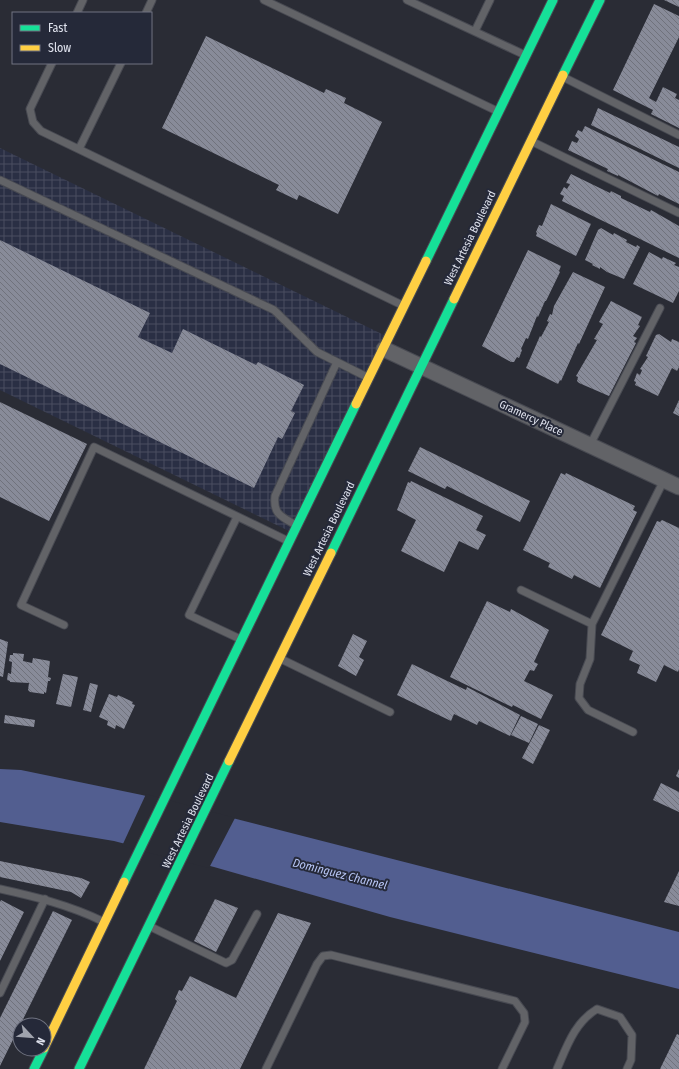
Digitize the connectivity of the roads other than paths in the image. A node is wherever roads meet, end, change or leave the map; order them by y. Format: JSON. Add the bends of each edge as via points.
{"nodes":[{"id":1,"x":83,"y":0,"type":"edge"},
{"id":2,"x":152,"y":0,"type":"edge"},
{"id":3,"x":264,"y":0,"type":"edge"},
{"id":4,"x":407,"y":0,"type":"edge"},
{"id":5,"x":490,"y":0,"type":"edge"},
{"id":6,"x":553,"y":0,"type":"edge"},
{"id":7,"x":600,"y":0,"type":"edge"},
{"id":8,"x":77,"y":12,"type":"edge"},
{"id":9,"x":146,"y":12,"type":"edge"},
{"id":10,"x":475,"y":31,"type":"junction"},
{"id":11,"x":526,"y":55,"type":"junction"},
{"id":12,"x":52,"y":64,"type":"edge"},
{"id":13,"x":121,"y":64,"type":"edge"},
{"id":14,"x":563,"y":77,"type":"junction"},
{"id":15,"x":499,"y":112,"type":"junction"},
{"id":16,"x":679,"y":135,"type":"edge"},
{"id":17,"x":531,"y":141,"type":"junction"},
{"id":18,"x":79,"y":149,"type":"junction"},
{"id":19,"x":0,"y":180,"type":"edge"},
{"id":20,"x":679,"y":213,"type":"edge"},
{"id":21,"x":404,"y":306,"type":"junction"},
{"id":22,"x":660,"y":308,"type":"dead end"},
{"id":23,"x":384,"y":349,"type":"junction"},
{"id":24,"x":337,"y":362,"type":"junction"},
{"id":25,"x":421,"y":366,"type":"junction"},
{"id":26,"x":370,"y":378,"type":"junction"},
{"id":27,"x":590,"y":445,"type":"junction"},
{"id":28,"x":664,"y":480,"type":"junction"},
{"id":29,"x":679,"y":487,"type":"edge"},
{"id":30,"x":237,"y":517,"type":"junction"},
{"id":31,"x":296,"y":525,"type":"junction"},
{"id":32,"x":288,"y":541,"type":"junction"},
{"id":33,"x":522,"y":590,"type":"dead end"},
{"id":34,"x":592,"y":624,"type":"junction"},
{"id":35,"x":64,"y":625,"type":"dead end"},
{"id":36,"x":240,"y":639,"type":"junction"},
{"id":37,"x":279,"y":658,"type":"junction"},
{"id":38,"x":390,"y":712,"type":"dead end"},
{"id":39,"x":633,"y":732,"type":"dead end"},
{"id":40,"x":0,"y":889,"type":"edge"},
{"id":41,"x":46,"y":899,"type":"junction"},
{"id":42,"x":257,"y":914,"type":"dead end"},
{"id":43,"x":105,"y":923,"type":"junction"},
{"id":44,"x":149,"y":926,"type":"junction"},
{"id":45,"x":0,"y":993,"type":"edge"},
{"id":46,"x":52,"y":1032,"type":"edge"},
{"id":47,"x":40,"y":1057,"type":"edge"},
{"id":48,"x":34,"y":1069,"type":"edge"},
{"id":49,"x":79,"y":1069,"type":"edge"},
{"id":50,"x":266,"y":1069,"type":"edge"},
{"id":51,"x":502,"y":1069,"type":"edge"},
{"id":52,"x":556,"y":1069,"type":"edge"},
{"id":53,"x":627,"y":1069,"type":"edge"}],
"edges":[{"from":1,"to":8,"type":"lane"},
{"from":2,"to":9,"type":"lane"},
{"from":3,"to":15,"type":"lane"},
{"from":4,"to":10,"type":"lane"},
{"from":5,"to":10,"type":"lane"},
{"from":6,"to":11,"type":"main road"},
{"from":7,"to":14,"type":"main road","name":"West Artesia Boulevard"},
{"from":10,"to":11,"type":"lane"},
{"from":11,"to":15,"type":"main road"},
{"from":12,"to":18,"type":"lane","via":[[30,110],[33,122],[41,131]]},
{"from":13,"to":18,"type":"lane"},
{"from":14,"to":16,"type":"lane"},
{"from":14,"to":17,"type":"main road","name":"West Artesia Boulevard"},
{"from":15,"to":21,"type":"main road"},
{"from":17,"to":20,"type":"lane"},
{"from":17,"to":25,"type":"main road","name":"West Artesia Boulevard"},
{"from":18,"to":21,"type":"lane"},
{"from":19,"to":24,"type":"lane","via":[[274,310],[317,352]]},
{"from":21,"to":23,"type":"main road"},
{"from":22,"to":27,"type":"lane"},
{"from":23,"to":25,"type":"street","name":"Gramercy Place"},
{"from":23,"to":26,"type":"main road"},
{"from":24,"to":26,"type":"lane"},
{"from":24,"to":31,"type":"lane","via":[[275,496],[274,505],[278,514]]},
{"from":25,"to":27,"type":"street","name":"Gramercy Place"},
{"from":25,"to":37,"type":"main road","name":"West Artesia Boulevard"},
{"from":26,"to":31,"type":"main road"},
{"from":27,"to":28,"type":"street","name":"Gramercy Place"},
{"from":28,"to":29,"type":"street","name":"Gramercy Place"},
{"from":28,"to":34,"type":"lane"},
{"from":30,"to":32,"type":"lane"},
{"from":30,"to":35,"type":"lane","via":[[94,447],[21,605]]},
{"from":30,"to":36,"type":"lane","via":[[188,614]]},
{"from":31,"to":32,"type":"main road"},
{"from":32,"to":36,"type":"main road"},
{"from":33,"to":34,"type":"lane"},
{"from":34,"to":39,"type":"lane","via":[[590,659],[580,684],[579,698],[588,710]]},
{"from":36,"to":43,"type":"main road"},
{"from":37,"to":38,"type":"lane"},
{"from":37,"to":44,"type":"main road","name":"West Artesia Boulevard"},
{"from":40,"to":41,"type":"lane"},
{"from":41,"to":43,"type":"lane","via":[[77,909]]},
{"from":41,"to":45,"type":"lane"},
{"from":42,"to":44,"type":"lane","via":[[232,960],[226,963]]},
{"from":43,"to":46,"type":"main road"},
{"from":44,"to":49,"type":"main road","name":"West Artesia Boulevard"},
{"from":47,"to":48,"type":"main road"},
{"from":50,"to":51,"type":"lane","via":[[317,964],[323,956],[331,955],[515,1001],[524,1013],[525,1022]]},
{"from":52,"to":53,"type":"lane","via":[[574,1032],[587,1016],[597,1009],[620,1017],[632,1035],[632,1060]]}]}
